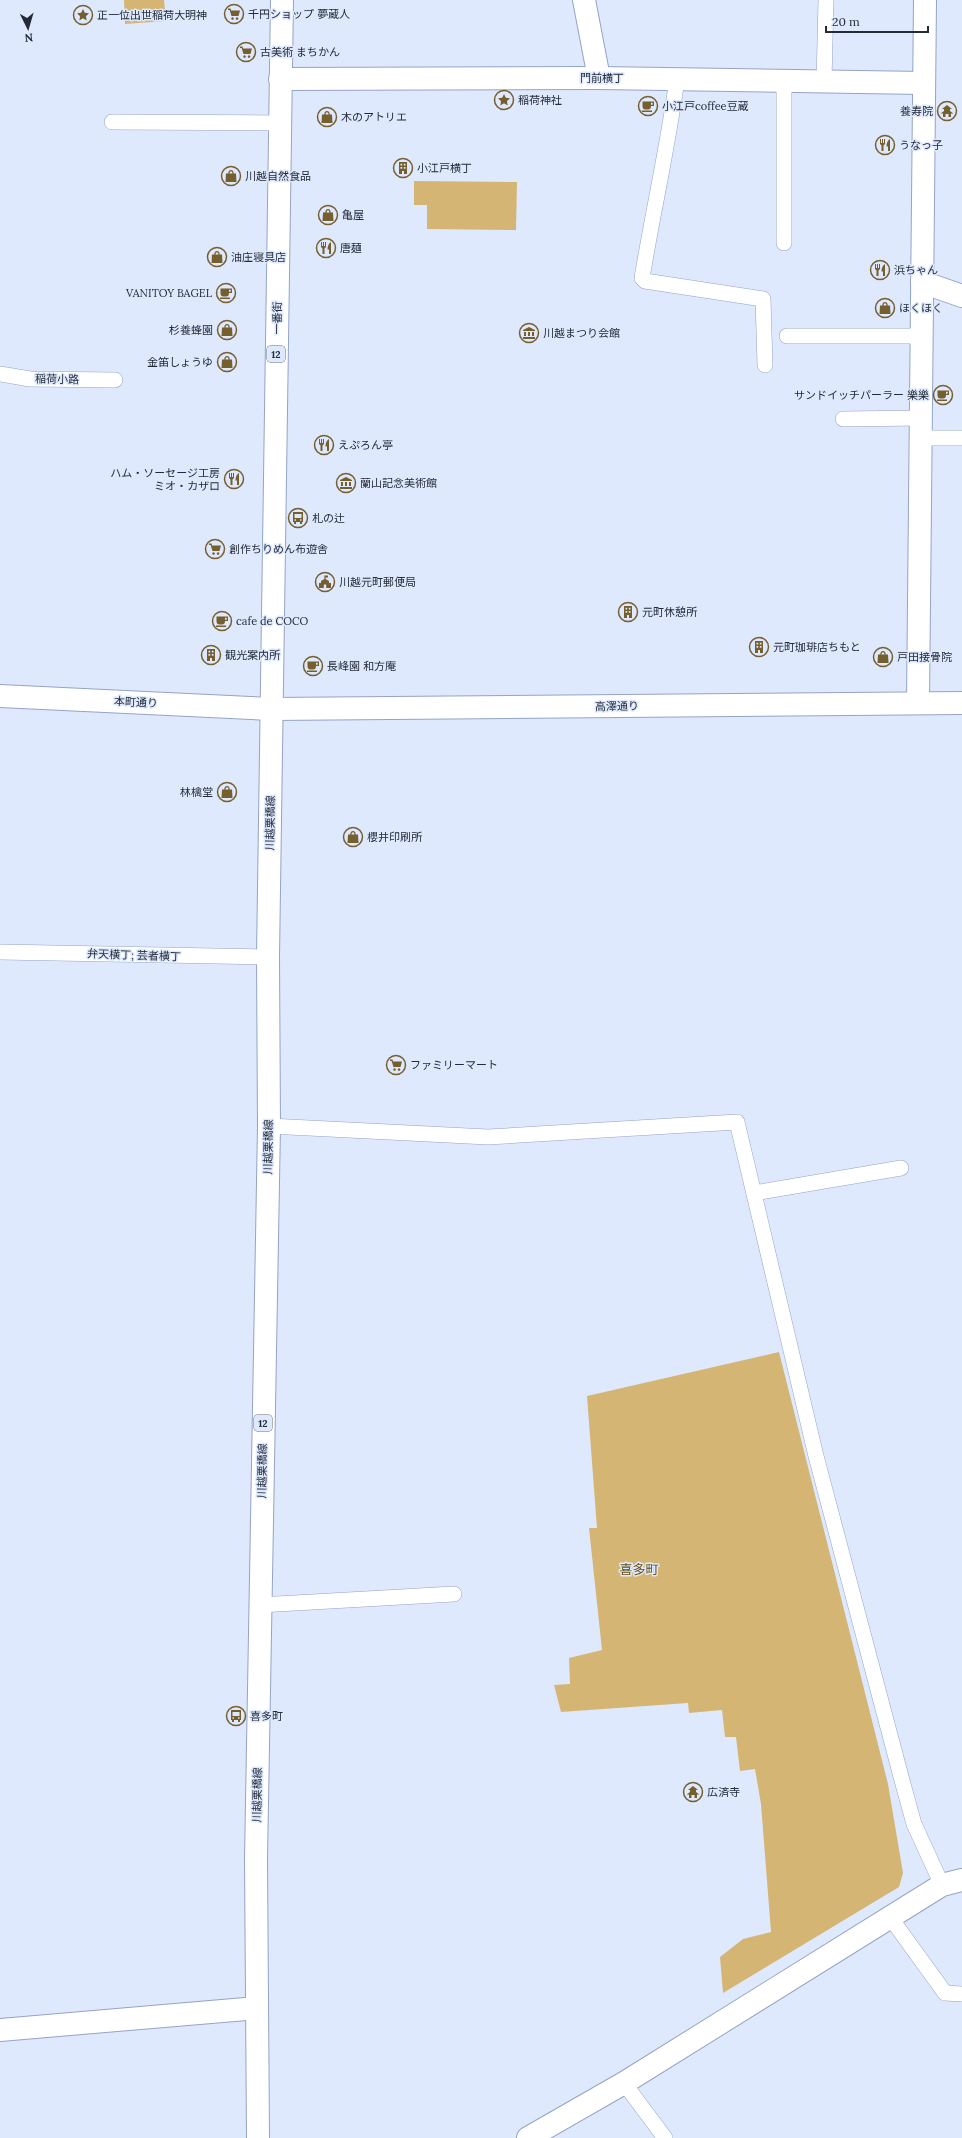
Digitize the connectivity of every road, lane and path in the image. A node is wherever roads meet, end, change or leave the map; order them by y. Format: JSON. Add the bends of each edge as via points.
{"nodes":[{"id":1,"x":282,"y":0,"type":"edge"},
{"id":2,"x":584,"y":0,"type":"edge"},
{"id":3,"x":826,"y":0,"type":"edge"},
{"id":4,"x":925,"y":0,"type":"edge"},
{"id":5,"x":598,"y":78,"type":"junction"},
{"id":6,"x":280,"y":79,"type":"junction"},
{"id":7,"x":677,"y":79,"type":"junction"},
{"id":8,"x":784,"y":81,"type":"junction"},
{"id":9,"x":824,"y":81,"type":"junction"},
{"id":10,"x":923,"y":83,"type":"junction"},
{"id":11,"x":112,"y":122,"type":"dead end"},
{"id":12,"x":280,"y":122,"type":"junction"},
{"id":13,"x":784,"y":243,"type":"dead end"},
{"id":14,"x":922,"y":282,"type":"junction"},
{"id":15,"x":962,"y":296,"type":"edge"},
{"id":16,"x":787,"y":336,"type":"dead end"},
{"id":17,"x":922,"y":336,"type":"junction"},
{"id":18,"x":765,"y":365,"type":"dead end"},
{"id":19,"x":0,"y":374,"type":"edge"},
{"id":20,"x":115,"y":380,"type":"dead end"},
{"id":21,"x":843,"y":418,"type":"dead end"},
{"id":22,"x":921,"y":428,"type":"junction"},
{"id":23,"x":962,"y":438,"type":"edge"},
{"id":24,"x":0,"y":696,"type":"edge"},
{"id":25,"x":918,"y":703,"type":"junction"},
{"id":26,"x":962,"y":703,"type":"edge"},
{"id":27,"x":272,"y":709,"type":"junction"},
{"id":28,"x":0,"y":952,"type":"edge"},
{"id":29,"x":268,"y":957,"type":"junction"},
{"id":30,"x":269,"y":1126,"type":"junction"},
{"id":31,"x":901,"y":1168,"type":"dead end"},
{"id":32,"x":754,"y":1193,"type":"junction"},
{"id":33,"x":454,"y":1594,"type":"dead end"},
{"id":34,"x":259,"y":1604,"type":"junction"},
{"id":35,"x":952,"y":1882,"type":"edge"},
{"id":36,"x":890,"y":1917,"type":"junction"},
{"id":37,"x":962,"y":1994,"type":"edge"},
{"id":38,"x":257,"y":2008,"type":"junction"},
{"id":39,"x":0,"y":2030,"type":"edge"},
{"id":40,"x":624,"y":2083,"type":"junction"},
{"id":41,"x":258,"y":2138,"type":"edge"},
{"id":42,"x":528,"y":2138,"type":"edge"},
{"id":43,"x":665,"y":2138,"type":"edge"}],
"edges":[{"from":1,"to":6,"type":"street","name":"一番街","number":"12"},
{"from":2,"to":5,"type":"street"},
{"from":3,"to":9,"type":"lane"},
{"from":4,"to":10,"type":"street"},
{"from":5,"to":6,"type":"street","name":"門前横丁"},
{"from":5,"to":7,"type":"street","name":"門前横丁"},
{"from":6,"to":12,"type":"street","name":"一番街","number":"12"},
{"from":7,"to":8,"type":"street","name":"門前横丁"},
{"from":7,"to":18,"type":"lane","via":[[668,144],[642,278],[645,281],[763,299]]},
{"from":8,"to":9,"type":"street","name":"門前横丁"},
{"from":8,"to":13,"type":"lane"},
{"from":9,"to":10,"type":"street","name":"門前横丁"},
{"from":10,"to":14,"type":"street"},
{"from":11,"to":12,"type":"lane"},
{"from":12,"to":27,"type":"street","name":"一番街","number":"12"},
{"from":14,"to":15,"type":"street"},
{"from":14,"to":17,"type":"street"},
{"from":16,"to":17,"type":"lane"},
{"from":17,"to":22,"type":"street"},
{"from":19,"to":20,"type":"lane","name":"稲荷小路","via":[[30,379]]},
{"from":21,"to":22,"type":"lane"},
{"from":22,"to":23,"type":"lane"},
{"from":22,"to":25,"type":"street"},
{"from":24,"to":27,"type":"street","name":"本町通り"},
{"from":25,"to":26,"type":"street","name":"高澤通り"},
{"from":25,"to":27,"type":"street","name":"高澤通り"},
{"from":27,"to":29,"type":"street","name":"川越栗橋線","number":"12"},
{"from":28,"to":29,"type":"lane","name":"弁天横丁; 芸者横丁"},
{"from":29,"to":30,"type":"street","name":"川越栗橋線","number":"12"},
{"from":30,"to":32,"type":"lane","via":[[488,1137],[737,1122]]},
{"from":30,"to":34,"type":"street","name":"川越栗橋線","number":"12"},
{"from":31,"to":32,"type":"lane"},
{"from":32,"to":35,"type":"lane","via":[[816,1456],[904,1790],[914,1824]]},
{"from":33,"to":34,"type":"lane"},
{"from":34,"to":38,"type":"street","name":"川越栗橋線","number":"12"},
{"from":35,"to":36,"type":"street"},
{"from":36,"to":37,"type":"lane","via":[[945,1993]]},
{"from":36,"to":40,"type":"street"},
{"from":38,"to":39,"type":"street"},
{"from":38,"to":41,"type":"street","name":"川越栗橋線","number":"12"},
{"from":40,"to":42,"type":"street"},
{"from":40,"to":43,"type":"lane"}]}
